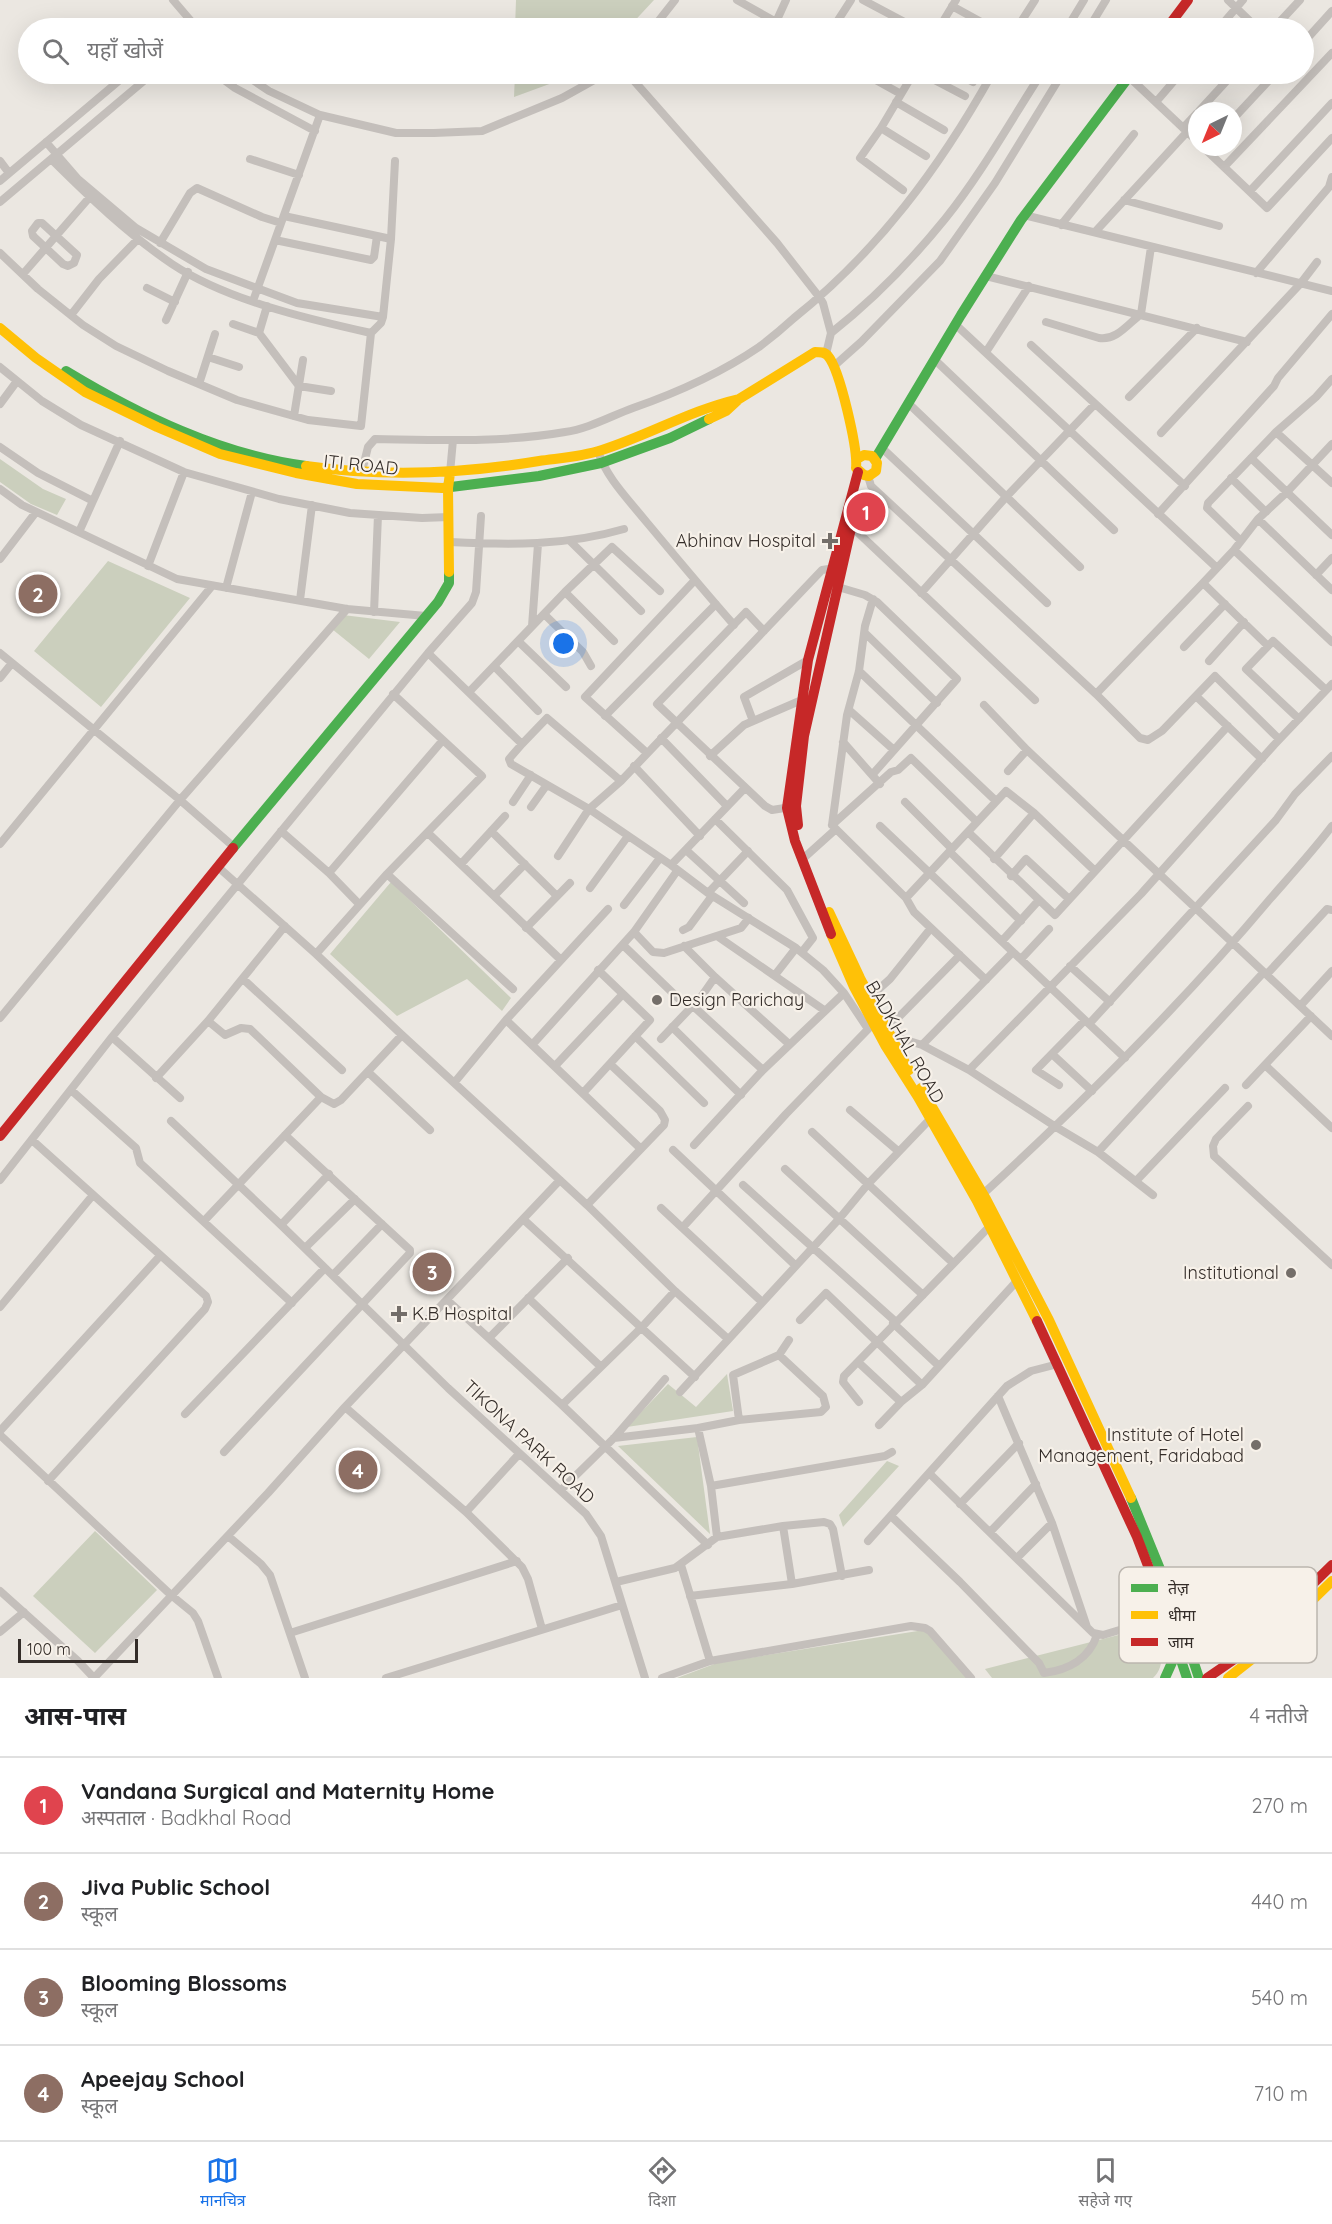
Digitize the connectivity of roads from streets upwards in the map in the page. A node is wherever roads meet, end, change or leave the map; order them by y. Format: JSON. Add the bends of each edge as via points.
{"nodes":[{"id":1,"x":173,"y":0,"type":"edge"},
{"id":2,"x":675,"y":0,"type":"edge"},
{"id":3,"x":737,"y":0,"type":"edge"},
{"id":4,"x":786,"y":0,"type":"edge"},
{"id":5,"x":851,"y":0,"type":"edge"},
{"id":6,"x":863,"y":0,"type":"edge"},
{"id":7,"x":1035,"y":0,"type":"edge"},
{"id":8,"x":1084,"y":0,"type":"edge"},
{"id":9,"x":1106,"y":0,"type":"edge"},
{"id":10,"x":1188,"y":0,"type":"edge"},
{"id":11,"x":1228,"y":0,"type":"edge"},
{"id":12,"x":1243,"y":0,"type":"edge"},
{"id":13,"x":1300,"y":0,"type":"edge"},
{"id":14,"x":954,"y":3,"type":"edge"},
{"id":15,"x":1236,"y":8,"type":"junction"},
{"id":16,"x":1332,"y":11,"type":"edge"},
{"id":17,"x":187,"y":18,"type":"edge"},
{"id":18,"x":661,"y":18,"type":"edge"},
{"id":19,"x":769,"y":18,"type":"edge"},
{"id":20,"x":778,"y":18,"type":"edge"},
{"id":21,"x":839,"y":18,"type":"edge"},
{"id":22,"x":897,"y":18,"type":"edge"},
{"id":23,"x":946,"y":18,"type":"edge"},
{"id":24,"x":977,"y":18,"type":"edge"},
{"id":25,"x":1023,"y":18,"type":"edge"},
{"id":26,"x":1073,"y":18,"type":"edge"},
{"id":27,"x":1095,"y":18,"type":"edge"},
{"id":28,"x":1174,"y":18,"type":"edge"},
{"id":29,"x":1228,"y":18,"type":"edge"},
{"id":30,"x":1246,"y":18,"type":"edge"},
{"id":31,"x":1283,"y":18,"type":"edge"},
{"id":32,"x":1314,"y":31,"type":"edge"},
{"id":33,"x":1332,"y":53,"type":"edge"},
{"id":34,"x":1314,"y":72,"type":"edge"},
{"id":35,"x":115,"y":84,"type":"edge"},
{"id":36,"x":140,"y":84,"type":"edge"},
{"id":37,"x":230,"y":84,"type":"edge"},
{"id":38,"x":258,"y":84,"type":"edge"},
{"id":39,"x":587,"y":84,"type":"edge"},
{"id":40,"x":637,"y":84,"type":"edge"},
{"id":41,"x":883,"y":84,"type":"edge"},
{"id":42,"x":907,"y":84,"type":"edge"},
{"id":43,"x":942,"y":84,"type":"edge"},
{"id":44,"x":986,"y":84,"type":"edge"},
{"id":45,"x":1035,"y":84,"type":"edge"},
{"id":46,"x":1056,"y":84,"type":"edge"},
{"id":47,"x":1123,"y":84,"type":"edge"},
{"id":48,"x":1139,"y":84,"type":"edge"},
{"id":49,"x":1171,"y":84,"type":"edge"},
{"id":50,"x":1224,"y":84,"type":"edge"},
{"id":51,"x":1265,"y":84,"type":"edge"},
{"id":52,"x":1303,"y":84,"type":"edge"},
{"id":53,"x":901,"y":94,"type":"junction"},
{"id":54,"x":965,"y":96,"type":"dead end"},
{"id":55,"x":896,"y":102,"type":"junction"},
{"id":56,"x":1156,"y":102,"type":"junction"},
{"id":57,"x":1207,"y":102,"type":"edge"},
{"id":58,"x":1332,"y":103,"type":"edge"},
{"id":59,"x":1242,"y":109,"type":"edge"},
{"id":60,"x":320,"y":115,"type":"junction"},
{"id":61,"x":1188,"y":126,"type":"edge"},
{"id":62,"x":881,"y":128,"type":"junction"},
{"id":63,"x":944,"y":130,"type":"dead end"},
{"id":64,"x":1185,"y":130,"type":"junction"},
{"id":65,"x":315,"y":131,"type":"junction"},
{"id":66,"x":1188,"y":133,"type":"edge"},
{"id":67,"x":1134,"y":134,"type":"dead end"},
{"id":68,"x":1332,"y":138,"type":"edge"},
{"id":69,"x":46,"y":142,"type":"junction"},
{"id":70,"x":926,"y":156,"type":"dead end"},
{"id":71,"x":1213,"y":156,"type":"edge"},
{"id":72,"x":53,"y":157,"type":"junction"},
{"id":73,"x":250,"y":159,"type":"dead end"},
{"id":74,"x":0,"y":161,"type":"edge"},
{"id":75,"x":395,"y":161,"type":"dead end"},
{"id":76,"x":1224,"y":167,"type":"junction"},
{"id":77,"x":9,"y":173,"type":"junction"},
{"id":78,"x":299,"y":175,"type":"junction"},
{"id":79,"x":1332,"y":177,"type":"edge"},
{"id":80,"x":0,"y":181,"type":"edge"},
{"id":81,"x":903,"y":190,"type":"dead end"},
{"id":82,"x":1250,"y":191,"type":"junction"},
{"id":83,"x":89,"y":198,"type":"junction"},
{"id":84,"x":1124,"y":200,"type":"junction"},
{"id":85,"x":0,"y":202,"type":"edge"},
{"id":86,"x":1024,"y":215,"type":"junction"},
{"id":87,"x":283,"y":220,"type":"junction"},
{"id":88,"x":1061,"y":225,"type":"junction"},
{"id":89,"x":1219,"y":226,"type":"dead end"},
{"id":90,"x":1095,"y":232,"type":"junction"},
{"id":91,"x":57,"y":235,"type":"junction"},
{"id":92,"x":376,"y":236,"type":"junction"},
{"id":93,"x":138,"y":239,"type":"junction"},
{"id":94,"x":391,"y":239,"type":"junction"},
{"id":95,"x":275,"y":240,"type":"junction"},
{"id":96,"x":160,"y":243,"type":"junction"},
{"id":97,"x":1151,"y":247,"type":"junction"},
{"id":98,"x":46,"y":248,"type":"junction"},
{"id":99,"x":0,"y":253,"type":"edge"},
{"id":100,"x":1317,"y":262,"type":"dead end"},
{"id":101,"x":188,"y":272,"type":"junction"},
{"id":102,"x":1256,"y":273,"type":"junction"},
{"id":103,"x":22,"y":274,"type":"junction"},
{"id":104,"x":986,"y":276,"type":"junction"},
{"id":105,"x":1301,"y":284,"type":"junction"},
{"id":106,"x":1029,"y":286,"type":"junction"},
{"id":107,"x":147,"y":288,"type":"dead end"},
{"id":108,"x":257,"y":289,"type":"junction"},
{"id":109,"x":1332,"y":291,"type":"edge"},
{"id":110,"x":820,"y":298,"type":"junction"},
{"id":111,"x":253,"y":301,"type":"junction"},
{"id":112,"x":175,"y":302,"type":"junction"},
{"id":113,"x":267,"y":306,"type":"junction"},
{"id":114,"x":1141,"y":314,"type":"junction"},
{"id":115,"x":1332,"y":314,"type":"edge"},
{"id":116,"x":71,"y":315,"type":"junction"},
{"id":117,"x":383,"y":317,"type":"junction"},
{"id":118,"x":0,"y":320,"type":"edge"},
{"id":119,"x":166,"y":320,"type":"dead end"},
{"id":120,"x":1046,"y":322,"type":"dead end"},
{"id":121,"x":233,"y":324,"type":"dead end"},
{"id":122,"x":956,"y":324,"type":"junction"},
{"id":123,"x":0,"y":328,"type":"edge"},
{"id":124,"x":1197,"y":328,"type":"junction"},
{"id":125,"x":259,"y":333,"type":"junction"},
{"id":126,"x":371,"y":333,"type":"junction"},
{"id":127,"x":831,"y":333,"type":"junction"},
{"id":128,"x":215,"y":334,"type":"dead end"},
{"id":129,"x":1247,"y":342,"type":"junction"},
{"id":130,"x":1031,"y":345,"type":"dead end"},
{"id":131,"x":986,"y":352,"type":"junction"},
{"id":132,"x":821,"y":353,"type":"junction"},
{"id":133,"x":208,"y":357,"type":"junction"},
{"id":134,"x":303,"y":360,"type":"dead end"},
{"id":135,"x":934,"y":360,"type":"junction"},
{"id":136,"x":834,"y":366,"type":"junction"},
{"id":137,"x":0,"y":367,"type":"edge"},
{"id":138,"x":239,"y":368,"type":"dead end"},
{"id":139,"x":1332,"y":379,"type":"edge"},
{"id":140,"x":17,"y":381,"type":"junction"},
{"id":141,"x":199,"y":384,"type":"junction"},
{"id":142,"x":299,"y":386,"type":"junction"},
{"id":143,"x":331,"y":391,"type":"dead end"},
{"id":144,"x":1129,"y":397,"type":"dead end"},
{"id":145,"x":739,"y":399,"type":"junction"},
{"id":146,"x":0,"y":404,"type":"edge"},
{"id":147,"x":908,"y":404,"type":"junction"},
{"id":148,"x":1095,"y":404,"type":"junction"},
{"id":149,"x":294,"y":416,"type":"junction"},
{"id":150,"x":1068,"y":429,"type":"junction"},
{"id":151,"x":1276,"y":432,"type":"junction"},
{"id":152,"x":1161,"y":433,"type":"dead end"},
{"id":153,"x":453,"y":440,"type":"junction"},
{"id":154,"x":120,"y":441,"type":"junction"},
{"id":155,"x":0,"y":447,"type":"edge"},
{"id":156,"x":882,"y":448,"type":"junction"},
{"id":157,"x":1330,"y":450,"type":"edge"},
{"id":158,"x":598,"y":451,"type":"junction"},
{"id":159,"x":1251,"y":458,"type":"junction"},
{"id":160,"x":857,"y":459,"type":"junction"},
{"id":161,"x":875,"y":459,"type":"junction"},
{"id":162,"x":1040,"y":460,"type":"junction"},
{"id":163,"x":602,"y":463,"type":"junction"},
{"id":164,"x":1313,"y":465,"type":"junction"},
{"id":165,"x":362,"y":471,"type":"junction"},
{"id":166,"x":184,"y":472,"type":"junction"},
{"id":167,"x":450,"y":473,"type":"junction"},
{"id":168,"x":863,"y":474,"type":"junction"},
{"id":169,"x":1231,"y":478,"type":"junction"},
{"id":170,"x":1332,"y":483,"type":"edge"},
{"id":171,"x":1185,"y":486,"type":"junction"},
{"id":172,"x":448,"y":488,"type":"junction"},
{"id":173,"x":0,"y":489,"type":"edge"},
{"id":174,"x":252,"y":492,"type":"junction"},
{"id":175,"x":1287,"y":492,"type":"junction"},
{"id":176,"x":1006,"y":497,"type":"junction"},
{"id":177,"x":93,"y":501,"type":"junction"},
{"id":178,"x":312,"y":506,"type":"junction"},
{"id":179,"x":36,"y":512,"type":"junction"},
{"id":180,"x":1266,"y":512,"type":"junction"},
{"id":181,"x":1158,"y":514,"type":"junction"},
{"id":182,"x":378,"y":515,"type":"junction"},
{"id":183,"x":481,"y":516,"type":"dead end"},
{"id":184,"x":449,"y":517,"type":"junction"},
{"id":185,"x":1258,"y":519,"type":"junction"},
{"id":186,"x":851,"y":526,"type":"junction"},
{"id":187,"x":624,"y":529,"type":"dead end"},
{"id":188,"x":1114,"y":530,"type":"dead end"},
{"id":189,"x":79,"y":532,"type":"junction"},
{"id":190,"x":974,"y":535,"type":"junction"},
{"id":191,"x":1332,"y":535,"type":"edge"},
{"id":192,"x":601,"y":536,"type":"junction"},
{"id":193,"x":570,"y":541,"type":"junction"},
{"id":194,"x":1241,"y":541,"type":"junction"},
{"id":195,"x":450,"y":542,"type":"junction"},
{"id":196,"x":480,"y":544,"type":"junction"},
{"id":197,"x":538,"y":544,"type":"junction"},
{"id":198,"x":612,"y":547,"type":"junction"},
{"id":199,"x":1234,"y":550,"type":"junction"},
{"id":200,"x":1332,"y":558,"type":"edge"},
{"id":201,"x":0,"y":559,"type":"edge"},
{"id":202,"x":950,"y":561,"type":"junction"},
{"id":203,"x":592,"y":565,"type":"junction"},
{"id":204,"x":148,"y":566,"type":"junction"},
{"id":205,"x":1080,"y":567,"type":"dead end"},
{"id":206,"x":837,"y":568,"type":"junction"},
{"id":207,"x":1217,"y":568,"type":"junction"},
{"id":208,"x":1316,"y":575,"type":"junction"},
{"id":209,"x":694,"y":580,"type":"junction"},
{"id":210,"x":1203,"y":583,"type":"junction"},
{"id":211,"x":212,"y":586,"type":"junction"},
{"id":212,"x":838,"y":587,"type":"junction"},
{"id":213,"x":226,"y":588,"type":"junction"},
{"id":214,"x":1332,"y":590,"type":"edge"},
{"id":215,"x":660,"y":591,"type":"dead end"},
{"id":216,"x":565,"y":592,"type":"junction"},
{"id":217,"x":921,"y":593,"type":"junction"},
{"id":218,"x":873,"y":599,"type":"junction"},
{"id":219,"x":300,"y":600,"type":"junction"},
{"id":220,"x":1047,"y":603,"type":"dead end"},
{"id":221,"x":716,"y":604,"type":"junction"},
{"id":222,"x":1224,"y":604,"type":"junction"},
{"id":223,"x":346,"y":609,"type":"junction"},
{"id":224,"x":641,"y":611,"type":"dead end"},
{"id":225,"x":374,"y":612,"type":"junction"},
{"id":226,"x":544,"y":614,"type":"junction"},
{"id":227,"x":426,"y":616,"type":"junction"},
{"id":228,"x":1244,"y":622,"type":"junction"},
{"id":229,"x":734,"y":625,"type":"junction"},
{"id":230,"x":532,"y":626,"type":"junction"},
{"id":231,"x":764,"y":631,"type":"junction"},
{"id":232,"x":865,"y":633,"type":"junction"},
{"id":233,"x":518,"y":641,"type":"junction"},
{"id":234,"x":614,"y":641,"type":"dead end"},
{"id":235,"x":1332,"y":642,"type":"edge"},
{"id":236,"x":1268,"y":646,"type":"junction"},
{"id":237,"x":1184,"y":647,"type":"dead end"},
{"id":238,"x":428,"y":652,"type":"junction"},
{"id":239,"x":0,"y":653,"type":"edge"},
{"id":240,"x":808,"y":660,"type":"junction"},
{"id":241,"x":1209,"y":661,"type":"dead end"},
{"id":242,"x":12,"y":663,"type":"junction"},
{"id":243,"x":494,"y":666,"type":"junction"},
{"id":244,"x":591,"y":666,"type":"dead end"},
{"id":245,"x":859,"y":671,"type":"junction"},
{"id":246,"x":0,"y":678,"type":"edge"},
{"id":247,"x":566,"y":687,"type":"dead end"},
{"id":248,"x":1329,"y":687,"type":"edge"},
{"id":249,"x":577,"y":690,"type":"dead end"},
{"id":250,"x":470,"y":692,"type":"junction"},
{"id":251,"x":393,"y":694,"type":"junction"},
{"id":252,"x":1096,"y":694,"type":"junction"},
{"id":253,"x":813,"y":695,"type":"junction"},
{"id":254,"x":1196,"y":696,"type":"junction"},
{"id":255,"x":585,"y":697,"type":"junction"},
{"id":256,"x":802,"y":700,"type":"junction"},
{"id":257,"x":1035,"y":700,"type":"dead end"},
{"id":258,"x":937,"y":702,"type":"junction"},
{"id":259,"x":984,"y":705,"type":"dead end"},
{"id":260,"x":849,"y":710,"type":"junction"},
{"id":261,"x":538,"y":711,"type":"dead end"},
{"id":262,"x":605,"y":716,"type":"junction"},
{"id":263,"x":1299,"y":718,"type":"junction"},
{"id":264,"x":753,"y":721,"type":"junction"},
{"id":265,"x":676,"y":722,"type":"junction"},
{"id":266,"x":916,"y":725,"type":"junction"},
{"id":267,"x":1228,"y":726,"type":"junction"},
{"id":268,"x":93,"y":729,"type":"junction"},
{"id":269,"x":661,"y":738,"type":"junction"},
{"id":270,"x":1280,"y":739,"type":"junction"},
{"id":271,"x":443,"y":740,"type":"junction"},
{"id":272,"x":843,"y":742,"type":"junction"},
{"id":273,"x":522,"y":744,"type":"junction"},
{"id":274,"x":894,"y":750,"type":"junction"},
{"id":275,"x":1027,"y":750,"type":"junction"},
{"id":276,"x":647,"y":753,"type":"junction"},
{"id":277,"x":710,"y":756,"type":"junction"},
{"id":278,"x":1332,"y":756,"type":"edge"},
{"id":279,"x":1262,"y":759,"type":"junction"},
{"id":280,"x":634,"y":766,"type":"junction"},
{"id":281,"x":1008,"y":771,"type":"dead end"},
{"id":282,"x":872,"y":775,"type":"junction"},
{"id":283,"x":531,"y":776,"type":"junction"},
{"id":284,"x":621,"y":781,"type":"junction"},
{"id":285,"x":880,"y":784,"type":"junction"},
{"id":286,"x":546,"y":786,"type":"junction"},
{"id":287,"x":744,"y":789,"type":"junction"},
{"id":288,"x":180,"y":800,"type":"junction"},
{"id":289,"x":996,"y":801,"type":"junction"},
{"id":290,"x":513,"y":802,"type":"dead end"},
{"id":291,"x":905,"y":802,"type":"dead end"},
{"id":292,"x":727,"y":806,"type":"junction"},
{"id":293,"x":531,"y":807,"type":"dead end"},
{"id":294,"x":791,"y":807,"type":"junction"},
{"id":295,"x":589,"y":809,"type":"junction"},
{"id":296,"x":1034,"y":813,"type":"junction"},
{"id":297,"x":505,"y":816,"type":"dead end"},
{"id":298,"x":715,"y":819,"type":"junction"},
{"id":299,"x":977,"y":822,"type":"junction"},
{"id":300,"x":880,"y":826,"type":"dead end"},
{"id":301,"x":1332,"y":826,"type":"edge"},
{"id":302,"x":834,"y":827,"type":"junction"},
{"id":303,"x":281,"y":831,"type":"junction"},
{"id":304,"x":491,"y":831,"type":"junction"},
{"id":305,"x":968,"y":832,"type":"junction"},
{"id":306,"x":428,"y":833,"type":"junction"},
{"id":307,"x":628,"y":836,"type":"junction"},
{"id":308,"x":700,"y":836,"type":"junction"},
{"id":309,"x":1123,"y":840,"type":"junction"},
{"id":310,"x":0,"y":844,"type":"edge"},
{"id":311,"x":234,"y":847,"type":"junction"},
{"id":312,"x":686,"y":850,"type":"junction"},
{"id":313,"x":748,"y":851,"type":"junction"},
{"id":314,"x":951,"y":851,"type":"junction"},
{"id":315,"x":558,"y":856,"type":"dead end"},
{"id":316,"x":806,"y":856,"type":"junction"},
{"id":317,"x":660,"y":858,"type":"junction"},
{"id":318,"x":994,"y":859,"type":"junction"},
{"id":319,"x":461,"y":864,"type":"junction"},
{"id":320,"x":525,"y":864,"type":"junction"},
{"id":321,"x":218,"y":867,"type":"junction"},
{"id":322,"x":674,"y":868,"type":"junction"},
{"id":323,"x":1095,"y":871,"type":"junction"},
{"id":324,"x":329,"y":873,"type":"junction"},
{"id":325,"x":387,"y":874,"type":"junction"},
{"id":326,"x":930,"y":874,"type":"junction"},
{"id":327,"x":1159,"y":874,"type":"junction"},
{"id":328,"x":1011,"y":876,"type":"junction"},
{"id":329,"x":720,"y":881,"type":"junction"},
{"id":330,"x":570,"y":883,"type":"dead end"},
{"id":331,"x":238,"y":884,"type":"junction"},
{"id":332,"x":590,"y":888,"type":"dead end"},
{"id":333,"x":710,"y":895,"type":"junction"},
{"id":334,"x":494,"y":896,"type":"junction"},
{"id":335,"x":557,"y":896,"type":"junction"},
{"id":336,"x":906,"y":898,"type":"junction"},
{"id":337,"x":1069,"y":899,"type":"junction"},
{"id":338,"x":1039,"y":900,"type":"junction"},
{"id":339,"x":744,"y":903,"type":"dead end"},
{"id":340,"x":359,"y":904,"type":"junction"},
{"id":341,"x":624,"y":905,"type":"dead end"},
{"id":342,"x":1196,"y":908,"type":"junction"},
{"id":343,"x":608,"y":909,"type":"dead end"},
{"id":344,"x":1332,"y":910,"type":"edge"},
{"id":345,"x":749,"y":918,"type":"junction"},
{"id":346,"x":1021,"y":921,"type":"junction"},
{"id":347,"x":285,"y":926,"type":"junction"},
{"id":348,"x":931,"y":927,"type":"junction"},
{"id":349,"x":526,"y":928,"type":"junction"},
{"id":350,"x":1049,"y":929,"type":"dead end"},
{"id":351,"x":683,"y":930,"type":"dead end"},
{"id":352,"x":634,"y":932,"type":"junction"},
{"id":353,"x":717,"y":936,"type":"junction"},
{"id":354,"x":1002,"y":942,"type":"junction"},
{"id":355,"x":1234,"y":943,"type":"junction"},
{"id":356,"x":622,"y":945,"type":"junction"},
{"id":357,"x":684,"y":946,"type":"junction"},
{"id":358,"x":799,"y":950,"type":"junction"},
{"id":359,"x":1013,"y":952,"type":"junction"},
{"id":360,"x":316,"y":954,"type":"junction"},
{"id":361,"x":960,"y":955,"type":"junction"},
{"id":362,"x":1021,"y":959,"type":"junction"},
{"id":363,"x":561,"y":960,"type":"junction"},
{"id":364,"x":1070,"y":966,"type":"junction"},
{"id":365,"x":598,"y":970,"type":"junction"},
{"id":366,"x":1332,"y":971,"type":"edge"},
{"id":367,"x":1266,"y":973,"type":"junction"},
{"id":368,"x":775,"y":975,"type":"junction"},
{"id":369,"x":715,"y":977,"type":"junction"},
{"id":370,"x":243,"y":980,"type":"junction"},
{"id":371,"x":986,"y":980,"type":"junction"},
{"id":372,"x":1050,"y":986,"type":"junction"},
{"id":373,"x":513,"y":989,"type":"dead end"},
{"id":374,"x":844,"y":993,"type":"junction"},
{"id":375,"x":622,"y":995,"type":"junction"},
{"id":376,"x":870,"y":997,"type":"junction"},
{"id":377,"x":678,"y":998,"type":"dead end"},
{"id":378,"x":1110,"y":1002,"type":"junction"},
{"id":379,"x":692,"y":1005,"type":"junction"},
{"id":380,"x":1301,"y":1005,"type":"junction"},
{"id":381,"x":824,"y":1010,"type":"junction"},
{"id":382,"x":1311,"y":1016,"type":"junction"},
{"id":383,"x":0,"y":1018,"type":"edge"},
{"id":384,"x":506,"y":1020,"type":"junction"},
{"id":385,"x":208,"y":1021,"type":"junction"},
{"id":386,"x":1087,"y":1022,"type":"junction"},
{"id":387,"x":874,"y":1023,"type":"junction"},
{"id":388,"x":672,"y":1027,"type":"junction"},
{"id":389,"x":889,"y":1032,"type":"junction"},
{"id":390,"x":402,"y":1035,"type":"junction"},
{"id":391,"x":635,"y":1036,"type":"junction"},
{"id":392,"x":1332,"y":1036,"type":"edge"},
{"id":393,"x":112,"y":1037,"type":"junction"},
{"id":394,"x":661,"y":1039,"type":"dead end"},
{"id":395,"x":789,"y":1044,"type":"junction"},
{"id":396,"x":532,"y":1045,"type":"junction"},
{"id":397,"x":922,"y":1045,"type":"junction"},
{"id":398,"x":1052,"y":1054,"type":"junction"},
{"id":399,"x":1125,"y":1058,"type":"junction"},
{"id":400,"x":610,"y":1064,"type":"junction"},
{"id":401,"x":1265,"y":1065,"type":"junction"},
{"id":402,"x":555,"y":1066,"type":"junction"},
{"id":403,"x":762,"y":1070,"type":"junction"},
{"id":404,"x":969,"y":1070,"type":"junction"},
{"id":405,"x":342,"y":1071,"type":"dead end"},
{"id":406,"x":368,"y":1072,"type":"junction"},
{"id":407,"x":156,"y":1078,"type":"junction"},
{"id":408,"x":454,"y":1083,"type":"junction"},
{"id":409,"x":1059,"y":1085,"type":"dead end"},
{"id":410,"x":1246,"y":1085,"type":"dead end"},
{"id":411,"x":1225,"y":1088,"type":"dead end"},
{"id":412,"x":71,"y":1090,"type":"junction"},
{"id":413,"x":1092,"y":1091,"type":"junction"},
{"id":414,"x":583,"y":1093,"type":"junction"},
{"id":415,"x":741,"y":1095,"type":"junction"},
{"id":416,"x":321,"y":1096,"type":"junction"},
{"id":417,"x":180,"y":1098,"type":"dead end"},
{"id":418,"x":704,"y":1103,"type":"dead end"},
{"id":419,"x":1248,"y":1106,"type":"dead end"},
{"id":420,"x":850,"y":1110,"type":"dead end"},
{"id":421,"x":933,"y":1116,"type":"junction"},
{"id":422,"x":171,"y":1121,"type":"dead end"},
{"id":423,"x":1056,"y":1127,"type":"junction"},
{"id":424,"x":1332,"y":1128,"type":"edge"},
{"id":425,"x":430,"y":1130,"type":"dead end"},
{"id":426,"x":812,"y":1132,"type":"dead end"},
{"id":427,"x":285,"y":1135,"type":"junction"},
{"id":428,"x":0,"y":1136,"type":"edge"},
{"id":429,"x":33,"y":1140,"type":"junction"},
{"id":430,"x":694,"y":1145,"type":"dead end"},
{"id":431,"x":641,"y":1149,"type":"junction"},
{"id":432,"x":673,"y":1150,"type":"dead end"},
{"id":433,"x":898,"y":1151,"type":"junction"},
{"id":434,"x":1098,"y":1152,"type":"junction"},
{"id":435,"x":785,"y":1169,"type":"dead end"},
{"id":436,"x":329,"y":1174,"type":"junction"},
{"id":437,"x":0,"y":1180,"type":"edge"},
{"id":438,"x":560,"y":1180,"type":"junction"},
{"id":439,"x":1136,"y":1181,"type":"junction"},
{"id":440,"x":868,"y":1184,"type":"junction"},
{"id":441,"x":239,"y":1185,"type":"junction"},
{"id":442,"x":743,"y":1185,"type":"dead end"},
{"id":443,"x":716,"y":1191,"type":"junction"},
{"id":444,"x":93,"y":1194,"type":"junction"},
{"id":445,"x":983,"y":1194,"type":"junction"},
{"id":446,"x":1153,"y":1195,"type":"dead end"},
{"id":447,"x":355,"y":1199,"type":"junction"},
{"id":448,"x":587,"y":1205,"type":"junction"},
{"id":449,"x":661,"y":1208,"type":"dead end"},
{"id":450,"x":523,"y":1219,"type":"junction"},
{"id":451,"x":839,"y":1219,"type":"junction"},
{"id":452,"x":204,"y":1221,"type":"junction"},
{"id":453,"x":382,"y":1224,"type":"junction"},
{"id":454,"x":281,"y":1225,"type":"junction"},
{"id":455,"x":990,"y":1226,"type":"junction"},
{"id":456,"x":683,"y":1227,"type":"junction"},
{"id":457,"x":813,"y":1247,"type":"junction"},
{"id":458,"x":305,"y":1248,"type":"junction"},
{"id":459,"x":160,"y":1256,"type":"junction"},
{"id":460,"x":568,"y":1258,"type":"junction"},
{"id":461,"x":1331,"y":1261,"type":"edge"},
{"id":462,"x":953,"y":1263,"type":"junction"},
{"id":463,"x":795,"y":1265,"type":"junction"},
{"id":464,"x":325,"y":1268,"type":"junction"},
{"id":465,"x":333,"y":1275,"type":"junction"},
{"id":466,"x":1016,"y":1282,"type":"junction"},
{"id":467,"x":675,"y":1291,"type":"junction"},
{"id":468,"x":923,"y":1295,"type":"junction"},
{"id":469,"x":528,"y":1298,"type":"junction"},
{"id":470,"x":447,"y":1300,"type":"junction"},
{"id":471,"x":761,"y":1301,"type":"junction"},
{"id":472,"x":292,"y":1303,"type":"junction"},
{"id":473,"x":362,"y":1304,"type":"junction"},
{"id":474,"x":0,"y":1307,"type":"edge"},
{"id":475,"x":800,"y":1320,"type":"dead end"},
{"id":476,"x":895,"y":1322,"type":"junction"},
{"id":477,"x":642,"y":1327,"type":"junction"},
{"id":478,"x":489,"y":1338,"type":"junction"},
{"id":479,"x":728,"y":1338,"type":"junction"},
{"id":480,"x":789,"y":1340,"type":"dead end"},
{"id":481,"x":877,"y":1341,"type":"junction"},
{"id":482,"x":405,"y":1344,"type":"junction"},
{"id":483,"x":779,"y":1355,"type":"junction"},
{"id":484,"x":858,"y":1362,"type":"junction"},
{"id":485,"x":1058,"y":1364,"type":"junction"},
{"id":486,"x":600,"y":1366,"type":"junction"},
{"id":487,"x":939,"y":1366,"type":"junction"},
{"id":488,"x":695,"y":1377,"type":"junction"},
{"id":489,"x":664,"y":1379,"type":"dead end"},
{"id":490,"x":922,"y":1385,"type":"junction"},
{"id":491,"x":680,"y":1392,"type":"dead end"},
{"id":492,"x":998,"y":1396,"type":"junction"},
{"id":493,"x":859,"y":1402,"type":"dead end"},
{"id":494,"x":901,"y":1402,"type":"junction"},
{"id":495,"x":562,"y":1405,"type":"junction"},
{"id":496,"x":345,"y":1407,"type":"junction"},
{"id":497,"x":185,"y":1414,"type":"dead end"},
{"id":498,"x":740,"y":1420,"type":"junction"},
{"id":499,"x":879,"y":1425,"type":"dead end"},
{"id":500,"x":698,"y":1428,"type":"junction"},
{"id":501,"x":0,"y":1433,"type":"edge"},
{"id":502,"x":614,"y":1438,"type":"junction"},
{"id":503,"x":1019,"y":1443,"type":"junction"},
{"id":504,"x":605,"y":1447,"type":"junction"},
{"id":505,"x":224,"y":1452,"type":"dead end"},
{"id":506,"x":892,"y":1452,"type":"dead end"},
{"id":507,"x":519,"y":1454,"type":"junction"},
{"id":508,"x":930,"y":1474,"type":"junction"},
{"id":509,"x":48,"y":1481,"type":"junction"},
{"id":510,"x":1036,"y":1484,"type":"junction"},
{"id":511,"x":711,"y":1486,"type":"junction"},
{"id":512,"x":561,"y":1490,"type":"junction"},
{"id":513,"x":960,"y":1504,"type":"junction"},
{"id":514,"x":466,"y":1512,"type":"junction"},
{"id":515,"x":891,"y":1516,"type":"junction"},
{"id":516,"x":1052,"y":1523,"type":"junction"},
{"id":517,"x":783,"y":1526,"type":"junction"},
{"id":518,"x":990,"y":1532,"type":"junction"},
{"id":519,"x":228,"y":1536,"type":"junction"},
{"id":520,"x":717,"y":1537,"type":"junction"},
{"id":521,"x":868,"y":1541,"type":"dead end"},
{"id":522,"x":708,"y":1545,"type":"junction"},
{"id":523,"x":1017,"y":1558,"type":"junction"},
{"id":524,"x":517,"y":1561,"type":"junction"},
{"id":525,"x":681,"y":1565,"type":"junction"},
{"id":526,"x":1332,"y":1565,"type":"edge"},
{"id":527,"x":1148,"y":1567,"type":"edge"},
{"id":528,"x":1160,"y":1567,"type":"edge"},
{"id":529,"x":869,"y":1570,"type":"dead end"},
{"id":530,"x":842,"y":1576,"type":"junction"},
{"id":531,"x":1317,"y":1579,"type":"edge"},
{"id":532,"x":1332,"y":1581,"type":"edge"},
{"id":533,"x":616,"y":1582,"type":"junction"},
{"id":534,"x":792,"y":1584,"type":"junction"},
{"id":535,"x":1317,"y":1588,"type":"edge"},
{"id":536,"x":0,"y":1591,"type":"edge"},
{"id":537,"x":1321,"y":1592,"type":"junction"},
{"id":538,"x":171,"y":1595,"type":"junction"},
{"id":539,"x":690,"y":1596,"type":"junction"},
{"id":540,"x":1317,"y":1596,"type":"edge"},
{"id":541,"x":622,"y":1605,"type":"junction"},
{"id":542,"x":24,"y":1612,"type":"junction"},
{"id":543,"x":542,"y":1629,"type":"junction"},
{"id":544,"x":1088,"y":1629,"type":"junction"},
{"id":545,"x":1119,"y":1629,"type":"edge"},
{"id":546,"x":0,"y":1632,"type":"edge"},
{"id":547,"x":290,"y":1634,"type":"junction"},
{"id":548,"x":1098,"y":1635,"type":"junction"},
{"id":549,"x":711,"y":1661,"type":"junction"},
{"id":550,"x":1172,"y":1663,"type":"edge"},
{"id":551,"x":1182,"y":1663,"type":"edge"},
{"id":552,"x":1194,"y":1663,"type":"edge"},
{"id":553,"x":1229,"y":1663,"type":"edge"},
{"id":554,"x":1247,"y":1663,"type":"edge"},
{"id":555,"x":94,"y":1678,"type":"edge"},
{"id":556,"x":218,"y":1678,"type":"edge"},
{"id":557,"x":305,"y":1678,"type":"edge"},
{"id":558,"x":386,"y":1678,"type":"edge"},
{"id":559,"x":645,"y":1678,"type":"edge"},
{"id":560,"x":662,"y":1678,"type":"edge"},
{"id":561,"x":971,"y":1678,"type":"edge"},
{"id":562,"x":1165,"y":1678,"type":"edge"},
{"id":563,"x":1187,"y":1678,"type":"edge"},
{"id":564,"x":1199,"y":1678,"type":"edge"},
{"id":565,"x":1207,"y":1678,"type":"edge"},
{"id":566,"x":1228,"y":1678,"type":"edge"}],
"edges":[{"from":1,"to":17,"type":"street"},
{"from":2,"to":18,"type":"street"},
{"from":3,"to":19,"type":"street"},
{"from":4,"to":20,"type":"street"},
{"from":5,"to":21,"type":"street"},
{"from":6,"to":22,"type":"street"},
{"from":7,"to":25,"type":"street"},
{"from":8,"to":26,"type":"street"},
{"from":9,"to":27,"type":"street"},
{"from":10,"to":28,"type":"street"},
{"from":11,"to":15,"type":"street"},
{"from":12,"to":15,"type":"street"},
{"from":13,"to":31,"type":"street"},
{"from":14,"to":23,"type":"street"},
{"from":14,"to":24,"type":"street"},
{"from":15,"to":29,"type":"street"},
{"from":15,"to":30,"type":"street"},
{"from":16,"to":32,"type":"street"},
{"from":33,"to":34,"type":"street"},
{"from":35,"to":69,"type":"street"},
{"from":36,"to":72,"type":"street"},
{"from":37,"to":65,"type":"street"},
{"from":38,"to":60,"type":"street"},
{"from":39,"to":60,"type":"street","via":[[482,130],[396,133]]},
{"from":40,"to":110,"type":"street","via":[[777,243]]},
{"from":41,"to":53,"type":"street"},
{"from":42,"to":53,"type":"street"},
{"from":43,"to":54,"type":"street"},
{"from":44,"to":110,"type":"street","via":[[908,204]]},
{"from":45,"to":127,"type":"street","via":[[945,220],[878,293]]},
{"from":46,"to":136,"type":"street","via":[[996,183],[940,261]]},
{"from":47,"to":86,"type":"street"},
{"from":48,"to":56,"type":"street"},
{"from":49,"to":56,"type":"street"},
{"from":50,"to":57,"type":"street"},
{"from":51,"to":59,"type":"street"},
{"from":52,"to":76,"type":"street"},
{"from":53,"to":55,"type":"street"},
{"from":55,"to":62,"type":"street"},
{"from":55,"to":63,"type":"street"},
{"from":56,"to":64,"type":"street"},
{"from":58,"to":82,"type":"street"},
{"from":60,"to":65,"type":"street"},
{"from":61,"to":64,"type":"street"},
{"from":62,"to":70,"type":"street"},
{"from":62,"to":81,"type":"street","via":[[860,158]]},
{"from":64,"to":66,"type":"street"},
{"from":64,"to":84,"type":"street"},
{"from":65,"to":78,"type":"street"},
{"from":67,"to":88,"type":"street"},
{"from":68,"to":82,"type":"street","via":[[1268,208]]},
{"from":69,"to":72,"type":"street"},
{"from":69,"to":77,"type":"street"},
{"from":71,"to":76,"type":"street"},
{"from":72,"to":83,"type":"street"},
{"from":72,"to":85,"type":"street"},
{"from":72,"to":96,"type":"street","via":[[136,228]]},
{"from":73,"to":78,"type":"street"},
{"from":74,"to":77,"type":"street"},
{"from":75,"to":94,"type":"street"},
{"from":76,"to":82,"type":"street"},
{"from":77,"to":80,"type":"street"},
{"from":78,"to":87,"type":"street"},
{"from":79,"to":102,"type":"street","via":[[1329,187]]},
{"from":83,"to":91,"type":"street"},
{"from":83,"to":93,"type":"street"},
{"from":84,"to":89,"type":"street"},
{"from":84,"to":90,"type":"street"},
{"from":86,"to":88,"type":"street"},
{"from":86,"to":104,"type":"street"},
{"from":87,"to":92,"type":"street"},
{"from":87,"to":95,"type":"street"},
{"from":87,"to":96,"type":"street","via":[[262,217],[197,188],[190,193]]},
{"from":88,"to":90,"type":"street"},
{"from":90,"to":97,"type":"street"},
{"from":91,"to":98,"type":"street"},
{"from":91,"to":98,"type":"street","via":[[42,223],[32,231]]},
{"from":91,"to":98,"type":"street","via":[[77,255],[74,263],[63,264]]},
{"from":92,"to":94,"type":"street"},
{"from":92,"to":95,"type":"street","via":[[371,260]]},
{"from":93,"to":101,"type":"street"},
{"from":93,"to":116,"type":"street"},
{"from":94,"to":117,"type":"street"},
{"from":95,"to":108,"type":"street"},
{"from":96,"to":108,"type":"street","via":[[206,270]]},
{"from":97,"to":102,"type":"street"},
{"from":97,"to":114,"type":"street"},
{"from":98,"to":103,"type":"street"},
{"from":99,"to":103,"type":"street"},
{"from":100,"to":105,"type":"street"},
{"from":101,"to":111,"type":"street"},
{"from":101,"to":112,"type":"street"},
{"from":102,"to":105,"type":"street"},
{"from":103,"to":116,"type":"street"},
{"from":104,"to":106,"type":"street"},
{"from":104,"to":122,"type":"street"},
{"from":105,"to":109,"type":"street"},
{"from":105,"to":129,"type":"street"},
{"from":106,"to":114,"type":"street"},
{"from":106,"to":131,"type":"street"},
{"from":107,"to":112,"type":"street"},
{"from":108,"to":111,"type":"street"},
{"from":108,"to":117,"type":"street","via":[[297,303]]},
{"from":110,"to":127,"type":"street"},
{"from":110,"to":153,"type":"street","via":[[759,347],[709,376],[648,403],[567,432]]},
{"from":111,"to":113,"type":"street"},
{"from":112,"to":119,"type":"street"},
{"from":113,"to":125,"type":"street"},
{"from":113,"to":126,"type":"street"},
{"from":114,"to":120,"type":"street","via":[[1107,339]]},
{"from":114,"to":124,"type":"street"},
{"from":115,"to":171,"type":"street"},
{"from":116,"to":141,"type":"street","via":[[116,346]]},
{"from":117,"to":126,"type":"street"},
{"from":118,"to":165,"type":"street","name":"ITI ROAD","via":[[54,363],[111,398],[199,437],[270,459]]},
{"from":121,"to":125,"type":"street"},
{"from":122,"to":131,"type":"street"},
{"from":122,"to":135,"type":"street"},
{"from":123,"to":172,"type":"street","name":"ITI ROAD","via":[[85,392],[220,454],[357,484]]},
{"from":124,"to":129,"type":"street"},
{"from":124,"to":144,"type":"street"},
{"from":125,"to":142,"type":"street"},
{"from":126,"to":149,"type":"street","via":[[361,426]]},
{"from":127,"to":132,"type":"street"},
{"from":128,"to":133,"type":"street"},
{"from":129,"to":152,"type":"street"},
{"from":130,"to":148,"type":"street"},
{"from":131,"to":150,"type":"street"},
{"from":132,"to":136,"type":"street"},
{"from":132,"to":145,"type":"street","name":"ITI ROAD"},
{"from":133,"to":138,"type":"street"},
{"from":133,"to":141,"type":"street"},
{"from":134,"to":142,"type":"street"},
{"from":135,"to":147,"type":"street"},
{"from":135,"to":162,"type":"street"},
{"from":136,"to":160,"type":"street"},
{"from":137,"to":140,"type":"street"},
{"from":139,"to":151,"type":"street"},
{"from":140,"to":146,"type":"street"},
{"from":140,"to":154,"type":"street","via":[[81,425]]},
{"from":141,"to":149,"type":"street","via":[[237,400]]},
{"from":142,"to":143,"type":"street"},
{"from":142,"to":149,"type":"street"},
{"from":145,"to":158,"type":"street","name":"ITI ROAD","via":[[719,402]]},
{"from":145,"to":163,"type":"street","name":"ITI ROAD","via":[[726,411],[670,438]]},
{"from":147,"to":156,"type":"street"},
{"from":147,"to":176,"type":"street"},
{"from":148,"to":150,"type":"street"},
{"from":148,"to":171,"type":"street"},
{"from":150,"to":162,"type":"street"},
{"from":150,"to":181,"type":"street"},
{"from":151,"to":159,"type":"street"},
{"from":151,"to":164,"type":"street"},
{"from":153,"to":165,"type":"street","via":[[375,438],[368,447]]},
{"from":153,"to":167,"type":"street"},
{"from":154,"to":166,"type":"street"},
{"from":154,"to":177,"type":"street"},
{"from":155,"to":177,"type":"street","via":[[38,473]]},
{"from":156,"to":161,"type":"street"},
{"from":156,"to":190,"type":"street"},
{"from":157,"to":164,"type":"street"},
{"from":158,"to":163,"type":"street"},
{"from":158,"to":167,"type":"street","name":"ITI ROAD","via":[[500,469]]},
{"from":159,"to":169,"type":"street"},
{"from":159,"to":175,"type":"street"},
{"from":160,"to":161,"type":"street","via":[[864,455]]},
{"from":160,"to":168,"type":"street","via":[[856,468]]},
{"from":161,"to":168,"type":"street","via":[[876,471]]},
{"from":162,"to":176,"type":"street"},
{"from":162,"to":188,"type":"street"},
{"from":163,"to":172,"type":"street","name":"ITI ROAD"},
{"from":163,"to":209,"type":"street"},
{"from":164,"to":170,"type":"street"},
{"from":164,"to":175,"type":"street"},
{"from":165,"to":167,"type":"street","name":"ITI ROAD"},
{"from":166,"to":174,"type":"street"},
{"from":166,"to":204,"type":"street"},
{"from":167,"to":172,"type":"street"},
{"from":168,"to":186,"type":"street","name":"BADKHAL ROAD"},
{"from":168,"to":202,"type":"street"},
{"from":168,"to":206,"type":"street","name":"BADKHAL ROAD"},
{"from":169,"to":180,"type":"street"},
{"from":169,"to":194,"type":"street","via":[[1207,508]]},
{"from":171,"to":181,"type":"street"},
{"from":172,"to":184,"type":"street"},
{"from":173,"to":179,"type":"street"},
{"from":174,"to":178,"type":"street"},
{"from":174,"to":213,"type":"street"},
{"from":175,"to":180,"type":"street"},
{"from":175,"to":191,"type":"street"},
{"from":176,"to":190,"type":"street"},
{"from":176,"to":205,"type":"street"},
{"from":177,"to":189,"type":"street"},
{"from":178,"to":182,"type":"street"},
{"from":178,"to":219,"type":"street"},
{"from":179,"to":189,"type":"street"},
{"from":179,"to":201,"type":"street"},
{"from":180,"to":185,"type":"street"},
{"from":181,"to":207,"type":"street"},
{"from":182,"to":184,"type":"street"},
{"from":182,"to":225,"type":"street"},
{"from":183,"to":196,"type":"street"},
{"from":184,"to":195,"type":"street"},
{"from":185,"to":194,"type":"street"},
{"from":185,"to":208,"type":"street"},
{"from":186,"to":206,"type":"street","name":"BADKHAL ROAD"},
{"from":186,"to":217,"type":"street"},
{"from":187,"to":192,"type":"street"},
{"from":189,"to":204,"type":"street"},
{"from":190,"to":202,"type":"street"},
{"from":190,"to":220,"type":"street"},
{"from":192,"to":193,"type":"street"},
{"from":192,"to":198,"type":"street"},
{"from":193,"to":197,"type":"street"},
{"from":193,"to":203,"type":"street"},
{"from":194,"to":199,"type":"street"},
{"from":195,"to":196,"type":"street"},
{"from":195,"to":227,"type":"street","via":[[449,583]]},
{"from":196,"to":197,"type":"street"},
{"from":196,"to":238,"type":"street","via":[[472,603]]},
{"from":197,"to":230,"type":"street"},
{"from":198,"to":203,"type":"street"},
{"from":198,"to":215,"type":"street"},
{"from":199,"to":207,"type":"street"},
{"from":199,"to":235,"type":"street"},
{"from":200,"to":208,"type":"street"},
{"from":202,"to":217,"type":"street"},
{"from":202,"to":252,"type":"street"},
{"from":203,"to":216,"type":"street"},
{"from":203,"to":224,"type":"street"},
{"from":204,"to":211,"type":"street","via":[[177,579]]},
{"from":206,"to":212,"type":"street","name":"BADKHAL ROAD"},
{"from":206,"to":231,"type":"street","via":[[822,570]]},
{"from":206,"to":240,"type":"street","name":"BADKHAL ROAD"},
{"from":207,"to":210,"type":"street"},
{"from":208,"to":214,"type":"street"},
{"from":209,"to":221,"type":"street"},
{"from":209,"to":255,"type":"street"},
{"from":210,"to":222,"type":"street"},
{"from":210,"to":252,"type":"street"},
{"from":211,"to":213,"type":"street"},
{"from":211,"to":268,"type":"street"},
{"from":212,"to":218,"type":"street"},
{"from":212,"to":253,"type":"street","name":"BADKHAL ROAD"},
{"from":213,"to":219,"type":"street"},
{"from":216,"to":226,"type":"street"},
{"from":216,"to":234,"type":"street"},
{"from":217,"to":257,"type":"street"},
{"from":218,"to":232,"type":"street"},
{"from":218,"to":258,"type":"street","via":[[957,679]]},
{"from":219,"to":223,"type":"street"},
{"from":221,"to":229,"type":"street"},
{"from":221,"to":262,"type":"street"},
{"from":222,"to":228,"type":"street"},
{"from":222,"to":237,"type":"street"},
{"from":223,"to":225,"type":"street"},
{"from":223,"to":288,"type":"street"},
{"from":225,"to":227,"type":"street"},
{"from":226,"to":230,"type":"street"},
{"from":226,"to":244,"type":"street","via":[[583,652]]},
{"from":227,"to":311,"type":"street"},
{"from":228,"to":236,"type":"street"},
{"from":228,"to":241,"type":"street"},
{"from":229,"to":231,"type":"street","via":[[746,612]]},
{"from":229,"to":265,"type":"street","via":[[657,704]]},
{"from":230,"to":233,"type":"street"},
{"from":231,"to":265,"type":"street"},
{"from":232,"to":245,"type":"street"},
{"from":232,"to":258,"type":"street"},
{"from":233,"to":243,"type":"street"},
{"from":233,"to":247,"type":"street"},
{"from":236,"to":248,"type":"street","via":[[1274,641]]},
{"from":236,"to":263,"type":"street","via":[[1246,669]]},
{"from":238,"to":250,"type":"street"},
{"from":238,"to":251,"type":"street"},
{"from":239,"to":242,"type":"street"},
{"from":240,"to":256,"type":"street","name":"BADKHAL ROAD"},
{"from":240,"to":264,"type":"street","via":[[744,697]]},
{"from":242,"to":246,"type":"street"},
{"from":242,"to":268,"type":"street"},
{"from":243,"to":250,"type":"street"},
{"from":243,"to":261,"type":"street"},
{"from":245,"to":260,"type":"street"},
{"from":245,"to":266,"type":"street"},
{"from":248,"to":263,"type":"street"},
{"from":249,"to":255,"type":"street"},
{"from":250,"to":273,"type":"street"},
{"from":251,"to":271,"type":"street"},
{"from":251,"to":303,"type":"street"},
{"from":252,"to":254,"type":"street","via":[[1144,740],[1162,730]]},
{"from":253,"to":256,"type":"street"},
{"from":253,"to":294,"type":"street","name":"BADKHAL ROAD"},
{"from":254,"to":267,"type":"street"},
{"from":254,"to":270,"type":"street","via":[[1215,676]]},
{"from":255,"to":262,"type":"street"},
{"from":256,"to":264,"type":"street"},
{"from":256,"to":294,"type":"street","name":"BADKHAL ROAD","via":[[789,783]]},
{"from":258,"to":266,"type":"street"},
{"from":259,"to":275,"type":"street"},
{"from":260,"to":272,"type":"street"},
{"from":260,"to":274,"type":"street"},
{"from":262,"to":276,"type":"street"},
{"from":263,"to":270,"type":"street"},
{"from":264,"to":277,"type":"street","via":[[744,724]]},
{"from":265,"to":269,"type":"street"},
{"from":265,"to":277,"type":"street"},
{"from":266,"to":274,"type":"street"},
{"from":266,"to":289,"type":"street"},
{"from":267,"to":279,"type":"street"},
{"from":267,"to":309,"type":"street"},
{"from":268,"to":288,"type":"street"},
{"from":268,"to":310,"type":"street"},
{"from":269,"to":276,"type":"street"},
{"from":269,"to":292,"type":"street"},
{"from":270,"to":279,"type":"street"},
{"from":271,"to":306,"type":"street","via":[[482,776]]},
{"from":271,"to":324,"type":"street"},
{"from":272,"to":282,"type":"street"},
{"from":272,"to":302,"type":"street"},
{"from":273,"to":283,"type":"street","via":[[508,762]]},
{"from":273,"to":284,"type":"street","via":[[548,718]]},
{"from":274,"to":282,"type":"street"},
{"from":275,"to":281,"type":"street"},
{"from":275,"to":309,"type":"street"},
{"from":276,"to":280,"type":"street"},
{"from":277,"to":287,"type":"street"},
{"from":278,"to":342,"type":"street"},
{"from":279,"to":327,"type":"street"},
{"from":280,"to":284,"type":"street"},
{"from":280,"to":308,"type":"street"},
{"from":282,"to":285,"type":"street"},
{"from":283,"to":286,"type":"street"},
{"from":283,"to":290,"type":"street"},
{"from":284,"to":295,"type":"street"},
{"from":285,"to":299,"type":"street","via":[[912,758]]},
{"from":285,"to":302,"type":"street"},
{"from":286,"to":293,"type":"street"},
{"from":286,"to":295,"type":"street"},
{"from":287,"to":292,"type":"street"},
{"from":287,"to":294,"type":"street","via":[[772,810]]},
{"from":288,"to":311,"type":"street"},
{"from":288,"to":383,"type":"street"},
{"from":289,"to":296,"type":"street","via":[[1006,790]]},
{"from":289,"to":299,"type":"street"},
{"from":291,"to":314,"type":"street"},
{"from":292,"to":298,"type":"street"},
{"from":294,"to":316,"type":"street","name":"BADKHAL ROAD"},
{"from":294,"to":387,"type":"street","name":"BADKHAL ROAD","via":[[800,859],[842,962]]},
{"from":295,"to":307,"type":"street"},
{"from":295,"to":315,"type":"street"},
{"from":296,"to":318,"type":"street"},
{"from":296,"to":323,"type":"street"},
{"from":297,"to":304,"type":"street"},
{"from":298,"to":308,"type":"street"},
{"from":298,"to":313,"type":"street"},
{"from":299,"to":305,"type":"street"},
{"from":300,"to":326,"type":"street"},
{"from":301,"to":355,"type":"street"},
{"from":302,"to":316,"type":"street"},
{"from":302,"to":336,"type":"street"},
{"from":303,"to":324,"type":"street"},
{"from":303,"to":331,"type":"street"},
{"from":304,"to":319,"type":"street"},
{"from":304,"to":320,"type":"street"},
{"from":305,"to":314,"type":"street"},
{"from":305,"to":318,"type":"street"},
{"from":306,"to":319,"type":"street"},
{"from":306,"to":325,"type":"street"},
{"from":307,"to":317,"type":"street"},
{"from":307,"to":332,"type":"street"},
{"from":308,"to":312,"type":"street"},
{"from":309,"to":323,"type":"street"},
{"from":309,"to":327,"type":"street"},
{"from":311,"to":321,"type":"street"},
{"from":312,"to":322,"type":"street"},
{"from":312,"to":329,"type":"street"},
{"from":313,"to":329,"type":"street"},
{"from":313,"to":358,"type":"street","via":[[787,890],[813,938]]},
{"from":314,"to":326,"type":"street"},
{"from":314,"to":346,"type":"street"},
{"from":316,"to":376,"type":"street","name":"BADKHAL ROAD"},
{"from":317,"to":322,"type":"street"},
{"from":317,"to":341,"type":"street"},
{"from":318,"to":328,"type":"street"},
{"from":319,"to":334,"type":"street"},
{"from":320,"to":334,"type":"street"},
{"from":320,"to":335,"type":"street"},
{"from":321,"to":331,"type":"street"},
{"from":321,"to":428,"type":"street"},
{"from":322,"to":333,"type":"street"},
{"from":322,"to":352,"type":"street"},
{"from":323,"to":337,"type":"street"},
{"from":324,"to":340,"type":"street"},
{"from":325,"to":340,"type":"street"},
{"from":325,"to":373,"type":"street"},
{"from":326,"to":336,"type":"street"},
{"from":326,"to":354,"type":"street"},
{"from":327,"to":342,"type":"street"},
{"from":327,"to":364,"type":"street"},
{"from":328,"to":337,"type":"street","via":[[1026,859]]},
{"from":328,"to":338,"type":"street"},
{"from":329,"to":333,"type":"street"},
{"from":329,"to":339,"type":"street"},
{"from":330,"to":335,"type":"street"},
{"from":331,"to":347,"type":"street"},
{"from":331,"to":393,"type":"street"},
{"from":333,"to":345,"type":"street"},
{"from":333,"to":351,"type":"street","via":[[694,921]]},
{"from":334,"to":349,"type":"street"},
{"from":335,"to":349,"type":"street"},
{"from":336,"to":348,"type":"street"},
{"from":337,"to":338,"type":"street","via":[[1055,915]]},
{"from":338,"to":346,"type":"street"},
{"from":340,"to":360,"type":"street"},
{"from":342,"to":355,"type":"street"},
{"from":342,"to":378,"type":"street"},
{"from":343,"to":363,"type":"street"},
{"from":344,"to":367,"type":"street","via":[[1327,909]]},
{"from":345,"to":353,"type":"street","via":[[741,928]]},
{"from":345,"to":358,"type":"street"},
{"from":346,"to":354,"type":"street"},
{"from":347,"to":360,"type":"street"},
{"from":347,"to":370,"type":"street"},
{"from":348,"to":361,"type":"street"},
{"from":348,"to":376,"type":"street","via":[[890,979]]},
{"from":349,"to":363,"type":"street"},
{"from":350,"to":362,"type":"street"},
{"from":352,"to":356,"type":"street"},
{"from":352,"to":357,"type":"street","via":[[656,954]]},
{"from":353,"to":357,"type":"street"},
{"from":353,"to":368,"type":"street"},
{"from":354,"to":359,"type":"street"},
{"from":355,"to":367,"type":"street"},
{"from":355,"to":399,"type":"street"},
{"from":356,"to":365,"type":"street"},
{"from":356,"to":377,"type":"street"},
{"from":357,"to":369,"type":"street"},
{"from":358,"to":368,"type":"street"},
{"from":358,"to":374,"type":"street"},
{"from":359,"to":362,"type":"street"},
{"from":359,"to":371,"type":"street"},
{"from":360,"to":390,"type":"street"},
{"from":361,"to":371,"type":"street"},
{"from":361,"to":389,"type":"street"},
{"from":362,"to":372,"type":"street"},
{"from":363,"to":384,"type":"street"},
{"from":364,"to":372,"type":"street"},
{"from":364,"to":378,"type":"street"},
{"from":365,"to":375,"type":"street"},
{"from":365,"to":396,"type":"street"},
{"from":366,"to":380,"type":"street"},
{"from":367,"to":380,"type":"street"},
{"from":367,"to":434,"type":"street"},
{"from":368,"to":381,"type":"street"},
{"from":369,"to":379,"type":"street"},
{"from":369,"to":395,"type":"street"},
{"from":370,"to":385,"type":"street"},
{"from":370,"to":405,"type":"street"},
{"from":371,"to":397,"type":"street"},
{"from":372,"to":386,"type":"street"},
{"from":372,"to":404,"type":"street"},
{"from":374,"to":381,"type":"street"},
{"from":374,"to":387,"type":"street"},
{"from":375,"to":391,"type":"street","via":[[650,1020]]},
{"from":375,"to":402,"type":"street"},
{"from":376,"to":387,"type":"street","name":"BADKHAL ROAD"},
{"from":378,"to":386,"type":"street"},
{"from":379,"to":388,"type":"street"},
{"from":379,"to":403,"type":"street"},
{"from":380,"to":382,"type":"street"},
{"from":381,"to":395,"type":"street"},
{"from":382,"to":392,"type":"street"},
{"from":382,"to":401,"type":"street"},
{"from":384,"to":396,"type":"street"},
{"from":384,"to":408,"type":"street"},
{"from":385,"to":407,"type":"street"},
{"from":385,"to":416,"type":"street","via":[[225,1035],[241,1028],[250,1029]]},
{"from":386,"to":398,"type":"street"},
{"from":386,"to":399,"type":"street"},
{"from":387,"to":389,"type":"street","name":"BADKHAL ROAD"},
{"from":387,"to":421,"type":"street","name":"BADKHAL ROAD"},
{"from":387,"to":443,"type":"street"},
{"from":388,"to":394,"type":"street"},
{"from":388,"to":415,"type":"street"},
{"from":389,"to":397,"type":"street"},
{"from":389,"to":421,"type":"street","name":"BADKHAL ROAD"},
{"from":390,"to":406,"type":"street"},
{"from":390,"to":408,"type":"street"},
{"from":391,"to":400,"type":"street"},
{"from":391,"to":418,"type":"street"},
{"from":393,"to":407,"type":"street"},
{"from":393,"to":412,"type":"street"},
{"from":395,"to":403,"type":"street"},
{"from":396,"to":402,"type":"street"},
{"from":397,"to":404,"type":"street"},
{"from":398,"to":409,"type":"street","via":[[1036,1070]]},
{"from":398,"to":413,"type":"street"},
{"from":399,"to":413,"type":"street"},
{"from":400,"to":414,"type":"street"},
{"from":400,"to":431,"type":"street","via":[[665,1120]]},
{"from":401,"to":410,"type":"street"},
{"from":401,"to":424,"type":"street"},
{"from":402,"to":414,"type":"street"},
{"from":403,"to":415,"type":"street"},
{"from":404,"to":423,"type":"street"},
{"from":406,"to":416,"type":"street","via":[[338,1103],[330,1103]]},
{"from":406,"to":425,"type":"street"},
{"from":407,"to":417,"type":"street"},
{"from":408,"to":438,"type":"street"},
{"from":411,"to":439,"type":"street"},
{"from":412,"to":429,"type":"street"},
{"from":412,"to":452,"type":"street","via":[[136,1148],[140,1163]]},
{"from":413,"to":423,"type":"street"},
{"from":414,"to":431,"type":"street"},
{"from":415,"to":430,"type":"street"},
{"from":416,"to":427,"type":"street"},
{"from":419,"to":461,"type":"street","via":[[1216,1139],[1214,1156]]},
{"from":420,"to":433,"type":"street"},
{"from":421,"to":433,"type":"street"},
{"from":421,"to":445,"type":"street","name":"BADKHAL ROAD"},
{"from":421,"to":455,"type":"street","name":"BADKHAL ROAD"},
{"from":422,"to":441,"type":"street","name":"TIKONA PARK ROAD"},
{"from":423,"to":434,"type":"street"},
{"from":423,"to":445,"type":"street"},
{"from":426,"to":440,"type":"street"},
{"from":427,"to":436,"type":"street"},
{"from":427,"to":441,"type":"street"},
{"from":429,"to":437,"type":"street"},
{"from":429,"to":444,"type":"street"},
{"from":431,"to":448,"type":"street"},
{"from":432,"to":443,"type":"street"},
{"from":433,"to":440,"type":"street"},
{"from":434,"to":439,"type":"street"},
{"from":435,"to":451,"type":"street"},
{"from":436,"to":447,"type":"street"},
{"from":436,"to":454,"type":"street"},
{"from":438,"to":448,"type":"street"},
{"from":438,"to":450,"type":"street"},
{"from":439,"to":446,"type":"street"},
{"from":440,"to":451,"type":"street"},
{"from":440,"to":462,"type":"street"},
{"from":441,"to":452,"type":"street"},
{"from":441,"to":454,"type":"street","name":"TIKONA PARK ROAD"},
{"from":442,"to":457,"type":"street"},
{"from":443,"to":456,"type":"street"},
{"from":443,"to":463,"type":"street"},
{"from":444,"to":459,"type":"street"},
{"from":444,"to":474,"type":"street"},
{"from":445,"to":528,"type":"street","name":"BADKHAL ROAD","via":[[1049,1320]]},
{"from":447,"to":453,"type":"street"},
{"from":447,"to":458,"type":"street"},
{"from":448,"to":467,"type":"street"},
{"from":449,"to":456,"type":"street"},
{"from":450,"to":460,"type":"street"},
{"from":450,"to":470,"type":"street"},
{"from":451,"to":457,"type":"street"},
{"from":451,"to":468,"type":"street"},
{"from":452,"to":472,"type":"street"},
{"from":453,"to":465,"type":"street"},
{"from":453,"to":473,"type":"street","via":[[410,1253]]},
{"from":454,"to":458,"type":"street","name":"TIKONA PARK ROAD"},
{"from":455,"to":462,"type":"street"},
{"from":455,"to":466,"type":"street","name":"BADKHAL ROAD"},
{"from":456,"to":471,"type":"street"},
{"from":457,"to":463,"type":"street"},
{"from":457,"to":476,"type":"street"},
{"from":458,"to":464,"type":"street","name":"TIKONA PARK ROAD"},
{"from":459,"to":501,"type":"street"},
{"from":459,"to":509,"type":"street","via":[[206,1296],[207,1306]]},
{"from":460,"to":469,"type":"street"},
{"from":460,"to":477,"type":"street"},
{"from":462,"to":468,"type":"street"},
{"from":463,"to":471,"type":"street"},
{"from":464,"to":465,"type":"street","name":"TIKONA PARK ROAD"},
{"from":464,"to":472,"type":"street"},
{"from":465,"to":473,"type":"street","name":"TIKONA PARK ROAD"},
{"from":466,"to":485,"type":"street","name":"BADKHAL ROAD"},
{"from":466,"to":487,"type":"street"},
{"from":467,"to":477,"type":"street"},
{"from":467,"to":479,"type":"street"},
{"from":468,"to":476,"type":"street"},
{"from":469,"to":478,"type":"street"},
{"from":469,"to":486,"type":"street"},
{"from":470,"to":478,"type":"street"},
{"from":470,"to":482,"type":"street"},
{"from":471,"to":479,"type":"street"},
{"from":472,"to":497,"type":"street"},
{"from":473,"to":482,"type":"street","name":"TIKONA PARK ROAD"},
{"from":473,"to":505,"type":"street"},
{"from":475,"to":481,"type":"street","via":[[826,1293]]},
{"from":476,"to":481,"type":"street"},
{"from":476,"to":487,"type":"street"},
{"from":477,"to":486,"type":"street"},
{"from":477,"to":488,"type":"street"},
{"from":478,"to":495,"type":"street"},
{"from":479,"to":488,"type":"street"},
{"from":480,"to":483,"type":"street"},
{"from":481,"to":484,"type":"street"},
{"from":481,"to":490,"type":"street"},
{"from":482,"to":496,"type":"street"},
{"from":482,"to":507,"type":"street","name":"TIKONA PARK ROAD"},
{"from":483,"to":498,"type":"street","via":[[733,1375]]},
{"from":483,"to":498,"type":"street","via":[[823,1396],[826,1407],[818,1413]]},
{"from":484,"to":493,"type":"street","via":[[843,1382]]},
{"from":484,"to":494,"type":"street"},
{"from":485,"to":492,"type":"street","via":[[1032,1371]]},
{"from":485,"to":527,"type":"street","name":"BADKHAL ROAD"},
{"from":486,"to":495,"type":"street"},
{"from":487,"to":490,"type":"street"},
{"from":488,"to":491,"type":"street"},
{"from":489,"to":502,"type":"street"},
{"from":490,"to":494,"type":"street"},
{"from":492,"to":503,"type":"street"},
{"from":492,"to":508,"type":"street"},
{"from":494,"to":499,"type":"street"},
{"from":495,"to":504,"type":"street"},
{"from":496,"to":514,"type":"street"},
{"from":496,"to":519,"type":"street"},
{"from":498,"to":500,"type":"street"},
{"from":500,"to":502,"type":"street"},
{"from":500,"to":511,"type":"street"},
{"from":501,"to":509,"type":"street"},
{"from":502,"to":504,"type":"street"},
{"from":503,"to":510,"type":"street"},
{"from":503,"to":513,"type":"street"},
{"from":504,"to":512,"type":"street"},
{"from":504,"to":522,"type":"street"},
{"from":506,"to":511,"type":"street"},
{"from":507,"to":512,"type":"street","name":"TIKONA PARK ROAD"},
{"from":507,"to":514,"type":"street"},
{"from":508,"to":513,"type":"street"},
{"from":508,"to":515,"type":"street"},
{"from":509,"to":538,"type":"street"},
{"from":510,"to":516,"type":"street"},
{"from":510,"to":518,"type":"street"},
{"from":511,"to":520,"type":"street"},
{"from":512,"to":533,"type":"street","name":"TIKONA PARK ROAD","via":[[598,1530]]},
{"from":513,"to":518,"type":"street"},
{"from":514,"to":524,"type":"street"},
{"from":515,"to":521,"type":"street"},
{"from":515,"to":548,"type":"street","via":[[960,1582],[1044,1672],[1059,1671],[1077,1662]]},
{"from":516,"to":523,"type":"street"},
{"from":516,"to":544,"type":"street"},
{"from":517,"to":520,"type":"street"},
{"from":517,"to":530,"type":"street","via":[[830,1524]]},
{"from":517,"to":534,"type":"street"},
{"from":518,"to":523,"type":"street"},
{"from":519,"to":538,"type":"street"},
{"from":519,"to":547,"type":"street","via":[[270,1575]]},
{"from":520,"to":522,"type":"street"},
{"from":522,"to":525,"type":"street"},
{"from":523,"to":544,"type":"street"},
{"from":524,"to":543,"type":"street","via":[[528,1579]]},
{"from":524,"to":547,"type":"street"},
{"from":525,"to":533,"type":"street"},
{"from":525,"to":539,"type":"street"},
{"from":526,"to":531,"type":"street"},
{"from":529,"to":530,"type":"street"},
{"from":530,"to":534,"type":"street"},
{"from":532,"to":537,"type":"street"},
{"from":533,"to":541,"type":"street","name":"TIKONA PARK ROAD"},
{"from":534,"to":539,"type":"street"},
{"from":535,"to":537,"type":"street"},
{"from":536,"to":542,"type":"street"},
{"from":537,"to":540,"type":"street"},
{"from":538,"to":555,"type":"street"},
{"from":538,"to":556,"type":"street","via":[[198,1621]]},
{"from":539,"to":549,"type":"street"},
{"from":541,"to":543,"type":"street"},
{"from":541,"to":559,"type":"street","name":"TIKONA PARK ROAD"},
{"from":542,"to":546,"type":"street"},
{"from":542,"to":555,"type":"street"},
{"from":543,"to":558,"type":"street"},
{"from":544,"to":548,"type":"street"},
{"from":545,"to":548,"type":"street"},
{"from":547,"to":557,"type":"street"},
{"from":549,"to":560,"type":"street"},
{"from":549,"to":561,"type":"street","via":[[918,1626],[930,1631]]},
{"from":550,"to":562,"type":"street"},
{"from":551,"to":563,"type":"street"},
{"from":552,"to":564,"type":"street"},
{"from":553,"to":565,"type":"street"},
{"from":554,"to":566,"type":"street"}]}
